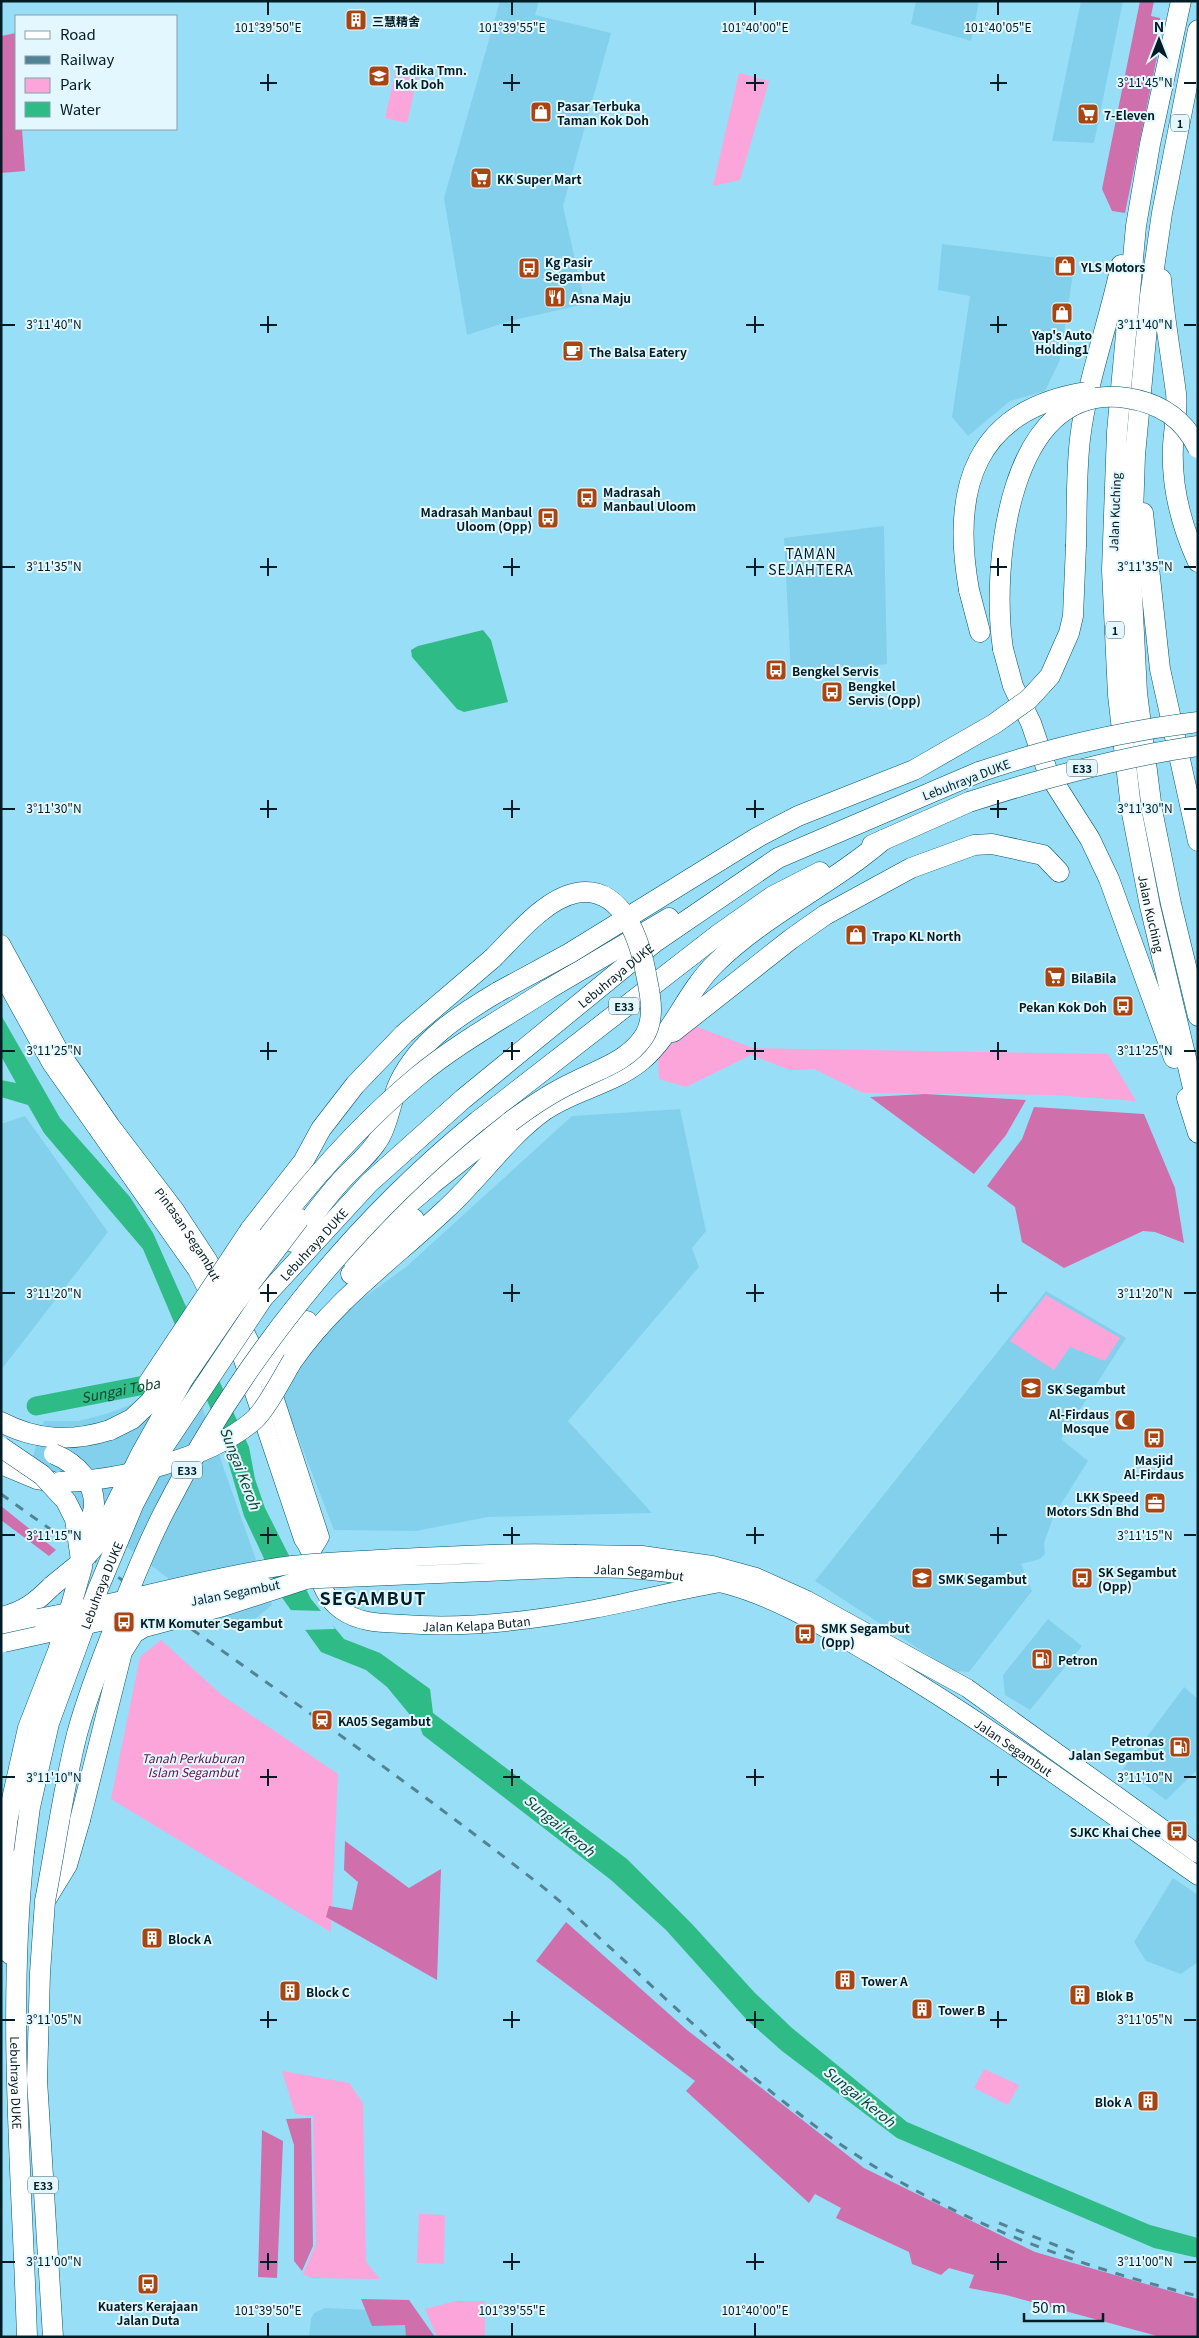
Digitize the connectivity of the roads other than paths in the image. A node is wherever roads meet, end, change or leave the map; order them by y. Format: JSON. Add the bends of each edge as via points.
{"nodes":[{"id":1,"x":1181,"y":1,"type":"edge"},
{"id":2,"x":1198,"y":30,"type":"edge"},
{"id":3,"x":1150,"y":144,"type":"junction"},
{"id":4,"x":1162,"y":213,"type":"junction"},
{"id":5,"x":1154,"y":404,"type":"junction"},
{"id":6,"x":1136,"y":444,"type":"junction"},
{"id":7,"x":1198,"y":448,"type":"edge"},
{"id":8,"x":1198,"y":562,"type":"edge"},
{"id":9,"x":980,"y":632,"type":"dead end"},
{"id":10,"x":1198,"y":722,"type":"edge"},
{"id":11,"x":1198,"y":746,"type":"edge"},
{"id":12,"x":1198,"y":756,"type":"edge"},
{"id":13,"x":1061,"y":775,"type":"junction"},
{"id":14,"x":1198,"y":841,"type":"edge"},
{"id":15,"x":778,"y":858,"type":"junction"},
{"id":16,"x":1059,"y":872,"type":"dead end"},
{"id":17,"x":778,"y":903,"type":"junction"},
{"id":18,"x":1,"y":944,"type":"edge"},
{"id":19,"x":1,"y":973,"type":"edge"},
{"id":20,"x":476,"y":1005,"type":"junction"},
{"id":21,"x":1198,"y":1016,"type":"edge"},
{"id":22,"x":660,"y":1042,"type":"junction"},
{"id":23,"x":1198,"y":1110,"type":"edge"},
{"id":24,"x":510,"y":1122,"type":"junction"},
{"id":25,"x":1198,"y":1133,"type":"edge"},
{"id":26,"x":350,"y":1141,"type":"junction"},
{"id":27,"x":303,"y":1162,"type":"junction"},
{"id":28,"x":314,"y":1284,"type":"junction"},
{"id":29,"x":263,"y":1298,"type":"junction"},
{"id":30,"x":268,"y":1378,"type":"junction"},
{"id":31,"x":1,"y":1422,"type":"edge"},
{"id":32,"x":110,"y":1430,"type":"junction"},
{"id":33,"x":1,"y":1436,"type":"edge"},
{"id":34,"x":1,"y":1447,"type":"edge"},
{"id":35,"x":1,"y":1464,"type":"edge"},
{"id":36,"x":312,"y":1550,"type":"junction"},
{"id":37,"x":577,"y":1561,"type":"junction"},
{"id":38,"x":609,"y":1568,"type":"junction"},
{"id":39,"x":309,"y":1578,"type":"junction"},
{"id":40,"x":720,"y":1583,"type":"junction"},
{"id":41,"x":52,"y":1586,"type":"junction"},
{"id":42,"x":595,"y":1609,"type":"junction"},
{"id":43,"x":1,"y":1617,"type":"edge"},
{"id":44,"x":357,"y":1619,"type":"joint"},
{"id":45,"x":1,"y":1625,"type":"edge"},
{"id":46,"x":1,"y":1644,"type":"edge"},
{"id":47,"x":916,"y":1681,"type":"junction"},
{"id":48,"x":971,"y":1694,"type":"junction"},
{"id":49,"x":1031,"y":1758,"type":"junction"},
{"id":50,"x":1198,"y":1854,"type":"edge"},
{"id":51,"x":1198,"y":1876,"type":"edge"},
{"id":52,"x":45,"y":1901,"type":"junction"},
{"id":53,"x":16,"y":1970,"type":"junction"},
{"id":54,"x":53,"y":2335,"type":"edge"},
{"id":55,"x":27,"y":2336,"type":"edge"}],
"edges":[{"from":1,"to":3,"type":"highway","name":"Jalan Kuching","number":"1"},
{"from":2,"to":4,"type":"highway","name":"Jalan Kuching","number":"1"},
{"from":3,"to":20,"type":"highway","bridge":true,"via":[[1126,224],[1111,314],[1090,386],[1080,439],[1073,616],[1050,676],[1029,698],[994,724],[914,770],[798,816],[758,837],[570,952]]},
{"from":3,"to":23,"type":"highway","name":"Jalan Kuching","number":"1","via":[[1136,226],[1117,432],[1112,570],[1117,675],[1131,808],[1150,906]]},
{"from":4,"to":6,"type":"highway","name":"Jalan Kuching","number":"1","via":[[1150,296]]},
{"from":4,"to":8,"type":"highway","via":[[1163,305],[1177,406],[1174,484],[1178,508]]},
{"from":5,"to":7,"type":"highway","bridge":true,"via":[[1175,417]]},
{"from":5,"to":9,"type":"highway","bridge":true,"via":[[1132,394],[1098,391],[1045,401],[1006,424],[989,442],[978,462],[966,502],[963,557]]},
{"from":5,"to":25,"type":"highway","bridge":true,"via":[[1124,398],[1090,399],[1060,414],[1048,425],[1032,446],[1013,495],[1003,546],[999,595],[1003,649],[1013,686],[1031,723],[1048,773],[1090,838],[1109,880],[1171,1047]]},
{"from":6,"to":14,"type":"highway","via":[[1160,669]]},
{"from":6,"to":21,"type":"highway","name":"Jalan Kuching","number":"1","via":[[1131,574],[1138,693],[1152,810]]},
{"from":10,"to":15,"type":"highway","name":"Lebuhraya DUKE","number":"E33","bridge":true,"via":[[1039,752],[979,772]]},
{"from":11,"to":13,"type":"highway","name":"Lebuhraya DUKE","number":"E33","bridge":true,"via":[[1160,751]]},
{"from":12,"to":13,"type":"highway","bridge":true},
{"from":13,"to":17,"type":"highway","name":"Lebuhraya DUKE","number":"E33","bridge":true,"via":[[969,802],[883,840]]},
{"from":15,"to":26,"type":"highway","number":"E33","bridge":true,"via":[[728,881],[451,1052],[388,1102]]},
{"from":15,"to":29,"type":"highway","name":"Lebuhraya DUKE","number":"E33","via":[[655,942],[463,1100],[369,1183]]},
{"from":16,"to":22,"type":"highway","via":[[1043,855],[992,844],[974,846],[911,868],[871,888],[798,934]]},
{"from":17,"to":22,"type":"highway","via":[[711,969]]},
{"from":17,"to":28,"type":"highway","name":"Lebuhraya DUKE","number":"E33","bridge":true,"via":[[667,973],[447,1146],[382,1209]]},
{"from":18,"to":30,"type":"main road","name":"Pintasan Segambut","via":[[60,1052],[208,1260]]},
{"from":19,"to":36,"type":"main road","name":"Pintasan Segambut","via":[[50,1063],[197,1270],[242,1357],[303,1539]]},
{"from":20,"to":27,"type":"highway","via":[[459,1009],[434,1023],[398,1057],[330,1137]]},
{"from":20,"to":29,"type":"highway","via":[[446,1024],[407,1068],[381,1136],[323,1201],[274,1272]]},
{"from":22,"to":35,"type":"highway","number":"E33","bridge":true,"via":[[630,1069],[545,1110],[522,1129],[446,1210],[335,1309],[311,1335],[255,1419],[213,1447],[101,1479],[60,1482],[36,1479]]},
{"from":24,"to":27,"type":"highway","bridge":true,"via":[[539,1100],[614,1064],[644,1037],[650,1021],[644,961],[632,926],[611,901],[593,894],[577,893],[558,899],[526,926],[404,1034],[355,1085],[321,1129]]},
{"from":24,"to":28,"type":"highway","bridge":true},
{"from":24,"to":30,"type":"highway","via":[[458,1182],[372,1254],[327,1297],[278,1355]]},
{"from":26,"to":32,"type":"highway","number":"E33","bridge":true,"via":[[264,1241],[150,1402],[132,1419]]},
{"from":26,"to":41,"type":"highway","bridge":true,"via":[[330,1177],[233,1306],[182,1381],[95,1546]]},
{"from":27,"to":32,"type":"highway","bridge":true,"via":[[250,1230],[142,1393]]},
{"from":28,"to":52,"type":"highway","name":"Lebuhraya DUKE","number":"E33","bridge":true,"via":[[288,1314],[233,1393],[164,1511],[137,1570],[77,1734],[62,1798]]},
{"from":29,"to":53,"type":"highway","name":"Lebuhraya DUKE","number":"E33","bridge":true,"via":[[164,1446],[134,1503],[63,1681],[38,1763],[30,1807],[18,1915]]},
{"from":30,"to":36,"type":"main road","name":"Pintasan Segambut","via":[[320,1537]]},
{"from":31,"to":32,"type":"highway","number":"E33","via":[[32,1435],[49,1438],[73,1439]]},
{"from":33,"to":41,"type":"highway","bridge":true,"via":[[69,1460],[88,1484],[94,1510],[88,1528]]},
{"from":34,"to":53,"type":"highway","number":"E33","bridge":true,"via":[[42,1475],[66,1501],[75,1519],[82,1567],[58,1651],[28,1728],[8,1817],[2,1915],[4,1939]]},
{"from":36,"to":44,"type":"main road","name":"Pintasan Segambut","via":[[324,1592],[340,1610]]},
{"from":37,"to":38,"type":"main road","name":"Jalan Segambut"},
{"from":37,"to":39,"type":"main road","name":"Jalan Segambut","bridge":true},
{"from":37,"to":45,"type":"main road","name":"Jalan Segambut","bridge":true,"via":[[518,1552],[279,1567]]},
{"from":37,"to":48,"type":"main road","name":"Jalan Segambut","via":[[664,1557],[712,1565],[756,1578],[842,1617]]},
{"from":38,"to":40,"type":"main road","name":"Jalan Segambut","via":[[643,1570]]},
{"from":38,"to":42,"type":"main road","name":"Jalan Kelapa Butan","via":[[636,1573],[643,1578],[642,1586]]},
{"from":39,"to":46,"type":"main road","name":"Jalan Segambut","bridge":true,"via":[[233,1591]]},
{"from":39,"to":52,"type":"highway","bridge":true,"via":[[223,1606],[160,1621],[134,1634],[122,1652],[67,1865]]},
{"from":40,"to":42,"type":"main road","name":"Jalan Kelapa Butan"},
{"from":40,"to":47,"type":"main road","name":"Jalan Segambut","via":[[750,1592],[798,1614]]},
{"from":41,"to":43,"type":"highway","via":[[32,1606]]},
{"from":42,"to":44,"type":"main road","name":"Jalan Kelapa Butan","via":[[497,1624],[413,1625]]},
{"from":47,"to":48,"type":"main road","via":[[933,1685],[948,1694]]},
{"from":47,"to":49,"type":"main road","name":"Jalan Segambut"},
{"from":48,"to":49,"type":"main road","via":[[975,1709],[1017,1739]]},
{"from":48,"to":50,"type":"main road","name":"Jalan Segambut"},
{"from":49,"to":51,"type":"main road","name":"Jalan Segambut"},
{"from":52,"to":54,"type":"highway","name":"Lebuhraya DUKE","number":"E33","via":[[37,2080]]},
{"from":53,"to":55,"type":"highway","name":"Lebuhraya DUKE","number":"E33","via":[[15,2078]]}]}
